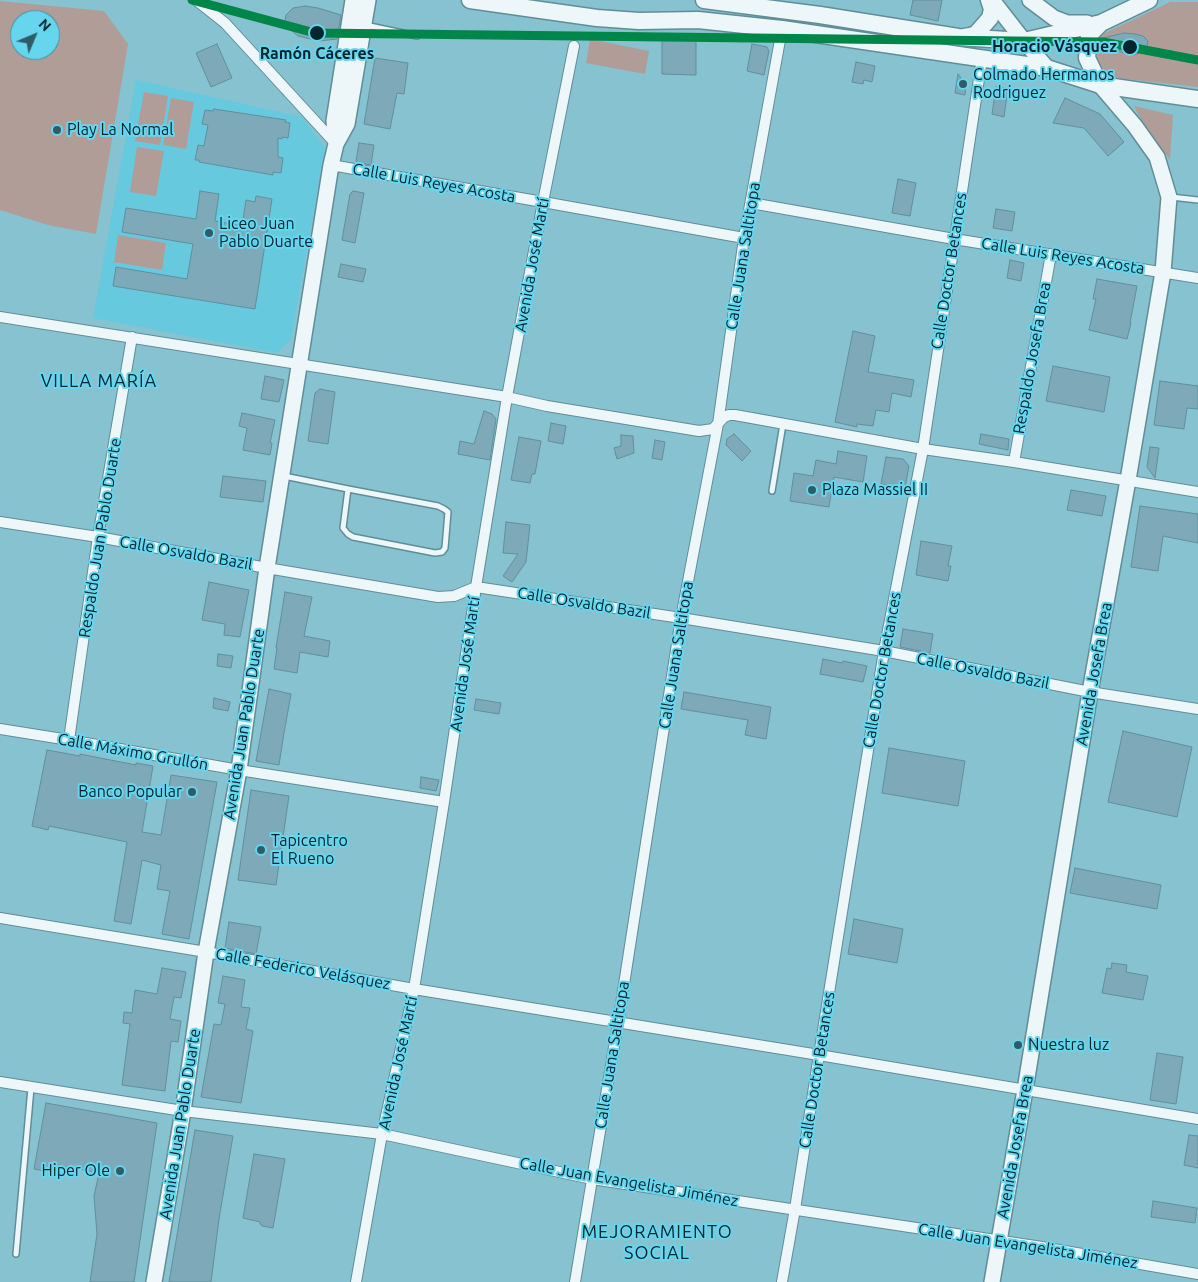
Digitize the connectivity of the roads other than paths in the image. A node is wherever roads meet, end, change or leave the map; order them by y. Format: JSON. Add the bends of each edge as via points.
{"nodes":[{"id":1,"x":196,"y":0,"type":"edge"},
{"id":2,"x":354,"y":0,"type":"edge"},
{"id":3,"x":368,"y":0,"type":"edge"},
{"id":4,"x":470,"y":0,"type":"edge"},
{"id":5,"x":704,"y":0,"type":"edge"},
{"id":6,"x":988,"y":0,"type":"edge"},
{"id":7,"x":992,"y":0,"type":"edge"},
{"id":8,"x":1030,"y":0,"type":"edge"},
{"id":9,"x":1149,"y":0,"type":"edge"},
{"id":10,"x":1100,"y":23,"type":"junction"},
{"id":11,"x":364,"y":25,"type":"junction"},
{"id":12,"x":782,"y":29,"type":"junction"},
{"id":13,"x":417,"y":36,"type":"dead end"},
{"id":14,"x":958,"y":37,"type":"junction"},
{"id":15,"x":1024,"y":41,"type":"junction"},
{"id":16,"x":574,"y":46,"type":"dead end"},
{"id":17,"x":982,"y":59,"type":"junction"},
{"id":18,"x":1047,"y":68,"type":"junction"},
{"id":19,"x":1100,"y":84,"type":"junction"},
{"id":20,"x":1198,"y":99,"type":"edge"},
{"id":21,"x":336,"y":144,"type":"junction"},
{"id":22,"x":331,"y":165,"type":"junction"},
{"id":23,"x":1169,"y":197,"type":"junction"},
{"id":24,"x":1198,"y":200,"type":"edge"},
{"id":25,"x":543,"y":202,"type":"junction"},
{"id":26,"x":750,"y":203,"type":"junction"},
{"id":27,"x":744,"y":238,"type":"junction"},
{"id":28,"x":954,"y":239,"type":"junction"},
{"id":29,"x":1051,"y":254,"type":"junction"},
{"id":30,"x":1163,"y":272,"type":"junction"},
{"id":31,"x":1198,"y":278,"type":"edge"},
{"id":32,"x":0,"y":316,"type":"edge"},
{"id":33,"x":132,"y":337,"type":"junction"},
{"id":34,"x":300,"y":364,"type":"junction"},
{"id":35,"x":508,"y":397,"type":"junction"},
{"id":36,"x":718,"y":424,"type":"junction"},
{"id":37,"x":783,"y":424,"type":"junction"},
{"id":38,"x":923,"y":449,"type":"junction"},
{"id":39,"x":1014,"y":462,"type":"junction"},
{"id":40,"x":282,"y":476,"type":"junction"},
{"id":41,"x":1128,"y":480,"type":"junction"},
{"id":42,"x":348,"y":488,"type":"junction"},
{"id":43,"x":772,"y":491,"type":"dead end"},
{"id":44,"x":1198,"y":492,"type":"edge"},
{"id":45,"x":0,"y":522,"type":"edge"},
{"id":46,"x":98,"y":537,"type":"junction"},
{"id":47,"x":267,"y":568,"type":"junction"},
{"id":48,"x":476,"y":586,"type":"junction"},
{"id":49,"x":681,"y":618,"type":"junction"},
{"id":50,"x":884,"y":651,"type":"junction"},
{"id":51,"x":1090,"y":692,"type":"junction"},
{"id":52,"x":1198,"y":709,"type":"edge"},
{"id":53,"x":0,"y":729,"type":"edge"},
{"id":54,"x":69,"y":740,"type":"junction"},
{"id":55,"x":239,"y":770,"type":"junction"},
{"id":56,"x":444,"y":802,"type":"junction"},
{"id":57,"x":0,"y":918,"type":"edge"},
{"id":58,"x":206,"y":952,"type":"junction"},
{"id":59,"x":414,"y":989,"type":"junction"},
{"id":60,"x":618,"y":1023,"type":"junction"},
{"id":61,"x":819,"y":1055,"type":"junction"},
{"id":62,"x":0,"y":1082,"type":"edge"},
{"id":63,"x":31,"y":1088,"type":"junction"},
{"id":64,"x":1025,"y":1090,"type":"junction"},
{"id":65,"x":183,"y":1111,"type":"junction"},
{"id":66,"x":1198,"y":1119,"type":"edge"},
{"id":67,"x":382,"y":1134,"type":"junction"},
{"id":68,"x":592,"y":1179,"type":"junction"},
{"id":69,"x":795,"y":1209,"type":"junction"},
{"id":70,"x":999,"y":1241,"type":"junction"},
{"id":71,"x":16,"y":1254,"type":"dead end"},
{"id":72,"x":1198,"y":1274,"type":"edge"},
{"id":73,"x":154,"y":1282,"type":"edge"},
{"id":74,"x":356,"y":1282,"type":"edge"},
{"id":75,"x":575,"y":1282,"type":"edge"},
{"id":76,"x":782,"y":1282,"type":"edge"},
{"id":77,"x":992,"y":1282,"type":"edge"}],
"edges":[{"from":1,"to":21,"type":"street","via":[[225,23]]},
{"from":2,"to":21,"type":"main road","via":[[334,121]]},
{"from":3,"to":11,"type":"main road"},
{"from":4,"to":12,"type":"main road","via":[[597,18],[698,20]]},
{"from":5,"to":14,"type":"main road"},
{"from":6,"to":14,"type":"main road","via":[[992,9],[990,18],[976,34]]},
{"from":7,"to":15,"type":"main road"},
{"from":8,"to":10,"type":"main road","via":[[1054,18],[1067,23]]},
{"from":9,"to":10,"type":"main road"},
{"from":10,"to":15,"type":"main road"},
{"from":10,"to":19,"type":"main road","via":[[1089,35],[1087,58]]},
{"from":11,"to":13,"type":"lane"},
{"from":11,"to":21,"type":"main road","via":[[347,124]]},
{"from":12,"to":17,"type":"main road"},
{"from":12,"to":26,"type":"street","name":"Calle Juana Saltitopa"},
{"from":14,"to":15,"type":"main road"},
{"from":15,"to":18,"type":"main road"},
{"from":16,"to":25,"type":"street","name":"Avenida José Martí"},
{"from":17,"to":18,"type":"main road"},
{"from":17,"to":28,"type":"street","name":"Calle Doctor Betances"},
{"from":18,"to":19,"type":"main road"},
{"from":19,"to":20,"type":"main road"},
{"from":19,"to":23,"type":"main road","name":"Avenida Josefa Brea","via":[[1157,157]]},
{"from":21,"to":22,"type":"main road","name":"Avenida Juan Pablo Duarte"},
{"from":22,"to":25,"type":"street","name":"Calle Luis Reyes Acosta"},
{"from":22,"to":34,"type":"main road","name":"Avenida Juan Pablo Duarte"},
{"from":23,"to":24,"type":"lane"},
{"from":23,"to":30,"type":"main road","name":"Avenida Josefa Brea"},
{"from":25,"to":27,"type":"street","name":"Calle Luis Reyes Acosta"},
{"from":25,"to":35,"type":"street","name":"Avenida José Martí"},
{"from":26,"to":27,"type":"street","name":"Calle Juana Saltitopa"},
{"from":26,"to":28,"type":"street","name":"Calle Luis Reyes Acosta"},
{"from":27,"to":36,"type":"street","name":"Calle Juana Saltitopa"},
{"from":28,"to":29,"type":"street","name":"Calle Luis Reyes Acosta"},
{"from":28,"to":38,"type":"street","name":"Calle Doctor Betances"},
{"from":29,"to":30,"type":"street","name":"Calle Luis Reyes Acosta"},
{"from":29,"to":39,"type":"street","name":"Respaldo Josefa Brea"},
{"from":30,"to":31,"type":"street","name":"Calle Luis Reyes Acosta"},
{"from":30,"to":41,"type":"main road","name":"Avenida Josefa Brea"},
{"from":32,"to":33,"type":"street"},
{"from":33,"to":34,"type":"street"},
{"from":33,"to":46,"type":"street","name":"Respaldo Juan Pablo Duarte"},
{"from":34,"to":35,"type":"street"},
{"from":34,"to":40,"type":"main road","name":"Avenida Juan Pablo Duarte"},
{"from":35,"to":36,"type":"street","via":[[698,431],[713,429]]},
{"from":35,"to":48,"type":"street","name":"Avenida José Martí"},
{"from":36,"to":37,"type":"street","via":[[729,415]]},
{"from":36,"to":49,"type":"street","name":"Calle Juana Saltitopa"},
{"from":37,"to":38,"type":"street"},
{"from":37,"to":43,"type":"lane"},
{"from":38,"to":39,"type":"street"},
{"from":38,"to":50,"type":"street","name":"Calle Doctor Betances"},
{"from":39,"to":41,"type":"street"},
{"from":40,"to":42,"type":"lane"},
{"from":40,"to":47,"type":"main road","name":"Avenida Juan Pablo Duarte"},
{"from":41,"to":44,"type":"street"},
{"from":41,"to":51,"type":"main road","name":"Avenida Josefa Brea"},
{"from":42,"to":42,"type":"lane","via":[[444,509],[448,512],[445,548],[435,553],[348,534],[343,528]]},
{"from":45,"to":46,"type":"street","name":"Calle Osvaldo Bazil"},
{"from":46,"to":47,"type":"street","name":"Calle Osvaldo Bazil"},
{"from":46,"to":54,"type":"street","name":"Respaldo Juan Pablo Duarte"},
{"from":47,"to":48,"type":"street","name":"Calle Osvaldo Bazil","via":[[438,597],[454,596]]},
{"from":47,"to":55,"type":"main road","name":"Avenida Juan Pablo Duarte"},
{"from":48,"to":49,"type":"street","name":"Calle Osvaldo Bazil"},
{"from":48,"to":56,"type":"street","name":"Avenida José Martí"},
{"from":49,"to":50,"type":"street","name":"Calle Osvaldo Bazil"},
{"from":49,"to":60,"type":"street","name":"Calle Juana Saltitopa"},
{"from":50,"to":51,"type":"street","name":"Calle Osvaldo Bazil"},
{"from":50,"to":61,"type":"street","name":"Calle Doctor Betances"},
{"from":51,"to":52,"type":"street","name":"Calle Osvaldo Bazil"},
{"from":51,"to":64,"type":"main road","name":"Avenida Josefa Brea"},
{"from":53,"to":54,"type":"street","name":"Calle Máximo Grullón"},
{"from":54,"to":55,"type":"street","name":"Calle Máximo Grullón"},
{"from":55,"to":56,"type":"street","name":"Calle Máximo Grullón"},
{"from":55,"to":58,"type":"main road","name":"Avenida Juan Pablo Duarte"},
{"from":56,"to":59,"type":"street","name":"Avenida José Martí"},
{"from":57,"to":58,"type":"street","name":"Calle Federico Velásquez"},
{"from":58,"to":59,"type":"street","name":"Calle Federico Velásquez"},
{"from":58,"to":65,"type":"main road","name":"Avenida Juan Pablo Duarte"},
{"from":59,"to":60,"type":"street","name":"Calle Federico Velásquez"},
{"from":59,"to":67,"type":"street","name":"Avenida José Martí"},
{"from":60,"to":61,"type":"street","name":"Calle Federico Velásquez"},
{"from":60,"to":68,"type":"street","name":"Calle Juana Saltitopa"},
{"from":61,"to":64,"type":"street","name":"Calle Federico Velásquez"},
{"from":61,"to":69,"type":"street","name":"Calle Doctor Betances"},
{"from":62,"to":63,"type":"street","name":"Calle Juan Evangelista Jiménez"},
{"from":63,"to":65,"type":"street","name":"Calle Juan Evangelista Jiménez"},
{"from":63,"to":71,"type":"lane"},
{"from":64,"to":66,"type":"street","name":"Calle Federico Velásquez"},
{"from":64,"to":70,"type":"main road","name":"Avenida Josefa Brea"},
{"from":65,"to":67,"type":"street","name":"Calle Juan Evangelista Jiménez"},
{"from":65,"to":73,"type":"main road","name":"Avenida Juan Pablo Duarte"},
{"from":67,"to":68,"type":"street","name":"Calle Juan Evangelista Jiménez"},
{"from":67,"to":74,"type":"street","name":"Avenida José Martí"},
{"from":68,"to":69,"type":"street","name":"Calle Juan Evangelista Jiménez"},
{"from":68,"to":75,"type":"street","name":"Calle Juana Saltitopa"},
{"from":69,"to":70,"type":"street","name":"Calle Juan Evangelista Jiménez"},
{"from":69,"to":76,"type":"street","name":"Calle Doctor Betances"},
{"from":70,"to":72,"type":"street","name":"Calle Juan Evangelista Jiménez"},
{"from":70,"to":77,"type":"main road","name":"Avenida Josefa Brea"}]}
